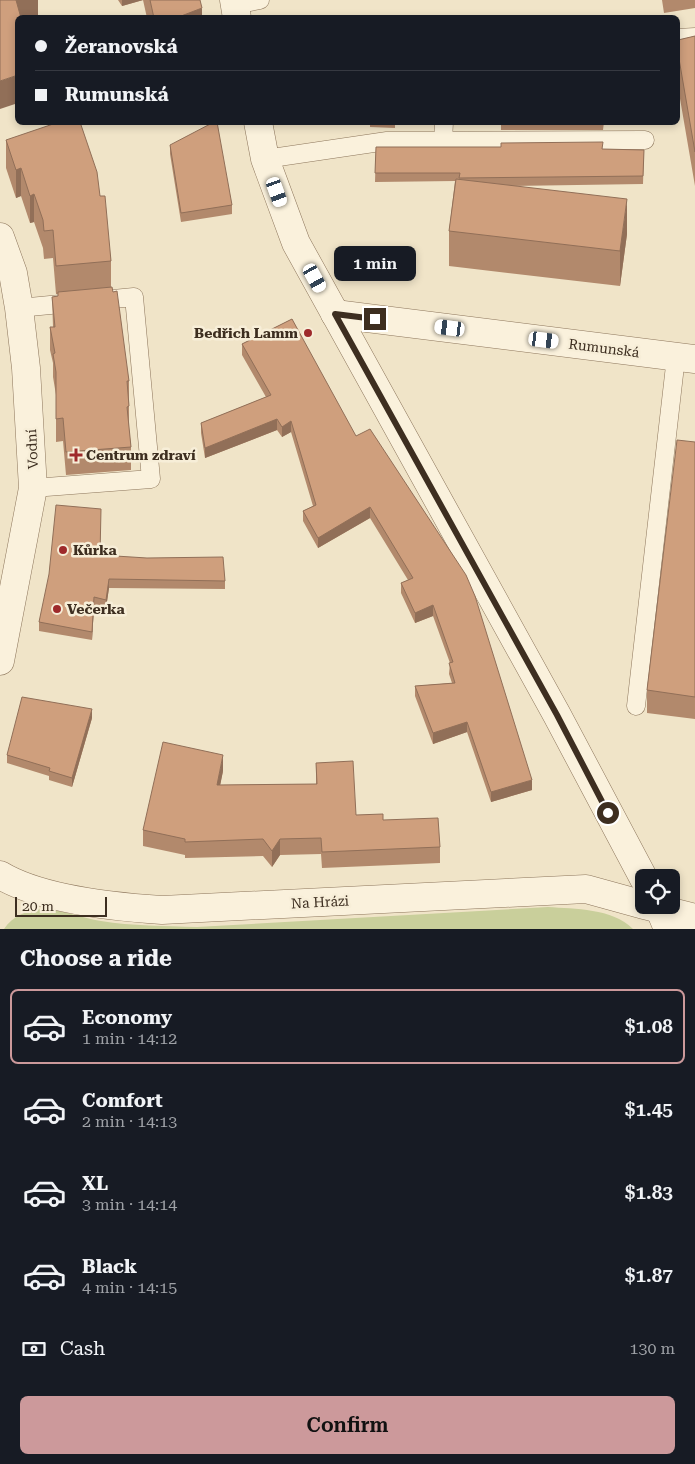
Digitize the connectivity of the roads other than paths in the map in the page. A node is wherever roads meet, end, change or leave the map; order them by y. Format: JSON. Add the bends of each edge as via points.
{"nodes":[{"id":1,"x":695,"y":37,"type":"edge"},
{"id":2,"x":680,"y":38,"type":"edge"},
{"id":3,"x":259,"y":125,"type":"edge"},
{"id":4,"x":444,"y":125,"type":"edge"},
{"id":5,"x":645,"y":140,"type":"dead end"},
{"id":6,"x":443,"y":141,"type":"junction"},
{"id":7,"x":265,"y":159,"type":"junction"},
{"id":8,"x":0,"y":237,"type":"edge"},
{"id":9,"x":19,"y":308,"type":"junction"},
{"id":10,"x":335,"y":314,"type":"junction"},
{"id":11,"x":686,"y":358,"type":"edge"},
{"id":12,"x":34,"y":488,"type":"junction"},
{"id":13,"x":0,"y":661,"type":"edge"},
{"id":14,"x":636,"y":706,"type":"dead end"},
{"id":15,"x":639,"y":869,"type":"edge"},
{"id":16,"x":0,"y":875,"type":"edge"},
{"id":17,"x":635,"y":905,"type":"edge"},
{"id":18,"x":672,"y":914,"type":"edge"},
{"id":19,"x":695,"y":918,"type":"edge"}],
"edges":[{"from":1,"to":2,"type":"lane"},
{"from":3,"to":7,"type":"street"},
{"from":4,"to":6,"type":"lane"},
{"from":5,"to":6,"type":"lane"},
{"from":6,"to":7,"type":"lane","via":[[387,141]]},
{"from":7,"to":10,"type":"street","via":[[296,242]]},
{"from":8,"to":9,"type":"street","name":"Vodní"},
{"from":9,"to":12,"type":"street","name":"Vodní"},
{"from":9,"to":12,"type":"lane","via":[[134,297],[151,479]]},
{"from":10,"to":11,"type":"street","name":"Rumunská"},
{"from":10,"to":15,"type":"street"},
{"from":11,"to":14,"type":"lane"},
{"from":12,"to":13,"type":"street","name":"Vodní"},
{"from":16,"to":17,"type":"street","name":"Na Hrázi","via":[[26,887],[59,895],[121,908],[162,910],[586,889]]},
{"from":18,"to":19,"type":"street","name":"Na Hrázi"}]}
